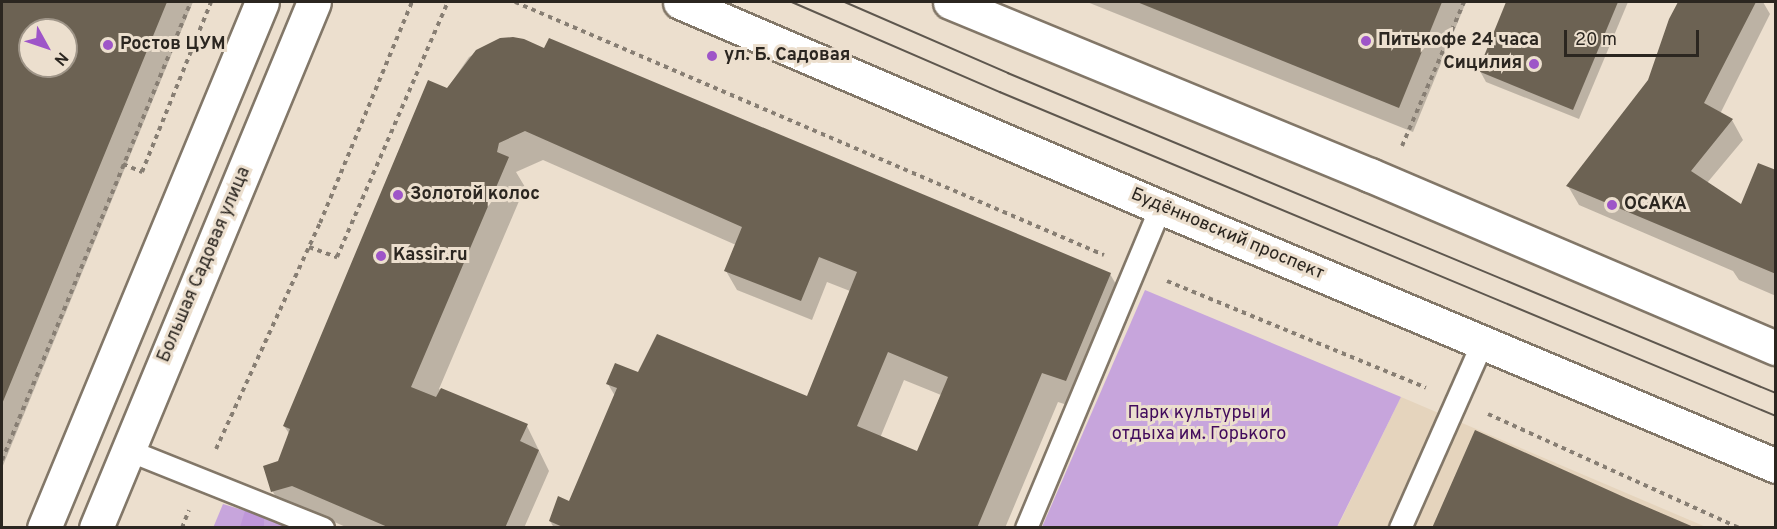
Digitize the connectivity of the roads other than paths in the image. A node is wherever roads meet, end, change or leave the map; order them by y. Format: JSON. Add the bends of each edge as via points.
{"nodes":[{"id":1,"x":262,"y":2,"type":"edge"},
{"id":2,"x":315,"y":2,"type":"edge"},
{"id":3,"x":680,"y":2,"type":"edge"},
{"id":4,"x":950,"y":2,"type":"edge"},
{"id":5,"x":1160,"y":207,"type":"junction"},
{"id":6,"x":1482,"y":343,"type":"junction"},
{"id":7,"x":1776,"y":348,"type":"edge"},
{"id":8,"x":128,"y":450,"type":"junction"},
{"id":9,"x":1776,"y":466,"type":"edge"},
{"id":10,"x":44,"y":528,"type":"edge"},
{"id":11,"x":96,"y":528,"type":"edge"},
{"id":12,"x":323,"y":528,"type":"edge"},
{"id":13,"x":1026,"y":528,"type":"edge"},
{"id":14,"x":1400,"y":528,"type":"edge"}],
"edges":[{"from":1,"to":10,"type":"main road"},
{"from":2,"to":8,"type":"main road","name":"Большая Садовая улица"},
{"from":3,"to":5,"type":"main road","name":"Будённовский проспект"},
{"from":4,"to":7,"type":"main road"},
{"from":5,"to":6,"type":"main road","name":"Будённовский проспект"},
{"from":5,"to":13,"type":"lane"},
{"from":6,"to":9,"type":"main road","name":"Будённовский проспект"},
{"from":6,"to":14,"type":"lane"},
{"from":8,"to":11,"type":"main road","name":"Большая Садовая улица"},
{"from":8,"to":12,"type":"lane"}]}
